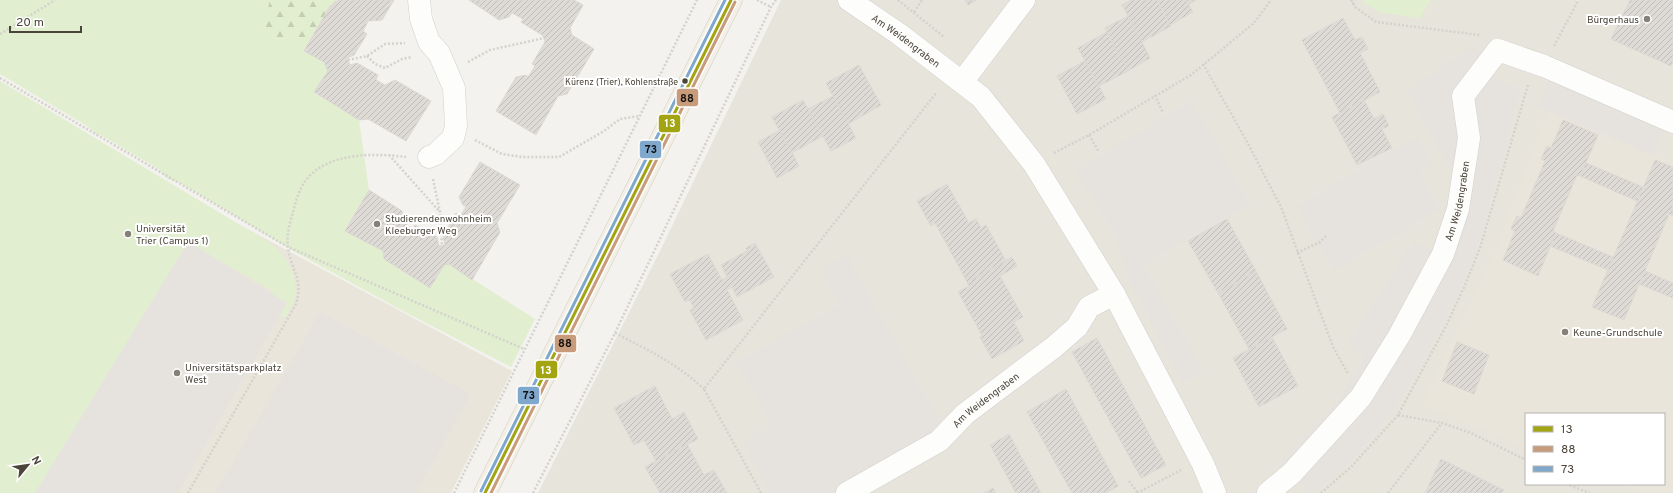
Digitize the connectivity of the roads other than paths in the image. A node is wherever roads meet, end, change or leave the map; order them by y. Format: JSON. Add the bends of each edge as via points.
{"nodes":[{"id":1,"x":419,"y":0,"type":"edge"},
{"id":2,"x":731,"y":0,"type":"edge"},
{"id":3,"x":849,"y":0,"type":"edge"},
{"id":4,"x":1024,"y":0,"type":"edge"},
{"id":5,"x":956,"y":78,"type":"junction"},
{"id":6,"x":1673,"y":122,"type":"edge"},
{"id":7,"x":429,"y":157,"type":"road end"},
{"id":8,"x":1114,"y":294,"type":"junction"},
{"id":9,"x":485,"y":493,"type":"edge"},
{"id":10,"x":847,"y":493,"type":"edge"},
{"id":11,"x":1215,"y":493,"type":"edge"},
{"id":12,"x":1268,"y":493,"type":"edge"}],
"edges":[{"from":1,"to":7,"type":"street","via":[[422,49],[438,53],[454,88],[456,126],[453,138]]},
{"from":2,"to":9,"type":"main road"},
{"from":3,"to":5,"type":"street","name":"Am Weidengraben"},
{"from":4,"to":5,"type":"street"},
{"from":5,"to":8,"type":"street","name":"Am Weidengraben","via":[[980,97],[1034,164]]},
{"from":6,"to":12,"type":"street","name":"Am Weidengraben","via":[[1544,66],[1498,50],[1464,96],[1469,138],[1458,209],[1443,254],[1399,336],[1361,397],[1292,473]]},
{"from":8,"to":10,"type":"street","name":"Am Weidengraben","via":[[1089,307],[1077,327],[965,414],[939,441]]},
{"from":8,"to":11,"type":"street","name":"Am Weidengraben","via":[[1203,464]]}]}
